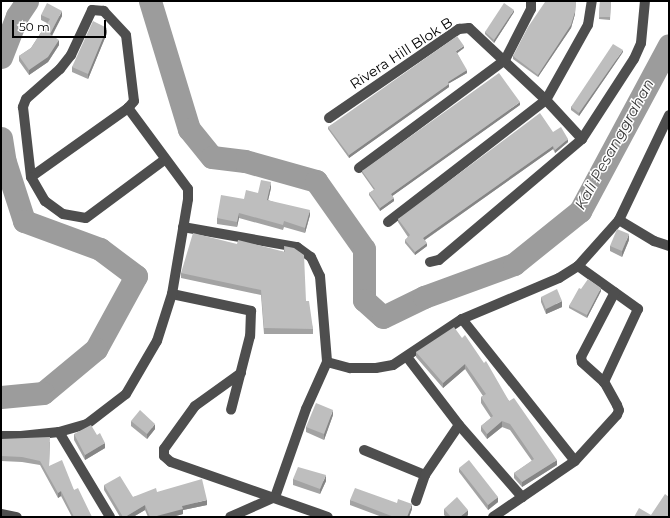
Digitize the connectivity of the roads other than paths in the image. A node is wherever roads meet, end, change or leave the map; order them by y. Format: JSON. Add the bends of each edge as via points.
{"nodes":[{"id":1,"x":531,"y":1,"type":"edge"},
{"id":2,"x":592,"y":1,"type":"edge"},
{"id":3,"x":645,"y":1,"type":"edge"},
{"id":4,"x":505,"y":60,"type":"junction"},
{"id":5,"x":546,"y":100,"type":"junction"},
{"id":6,"x":128,"y":108,"type":"junction"},
{"id":7,"x":669,"y":114,"type":"edge"},
{"id":8,"x":329,"y":118,"type":"dead end"},
{"id":9,"x":582,"y":139,"type":"junction"},
{"id":10,"x":164,"y":160,"type":"junction"},
{"id":11,"x":359,"y":168,"type":"dead end"},
{"id":12,"x":31,"y":177,"type":"junction"},
{"id":13,"x":619,"y":220,"type":"junction"},
{"id":14,"x":388,"y":222,"type":"dead end"},
{"id":15,"x":183,"y":228,"type":"junction"},
{"id":16,"x":669,"y":246,"type":"edge"},
{"id":17,"x":430,"y":262,"type":"dead end"},
{"id":18,"x":578,"y":266,"type":"junction"},
{"id":19,"x":615,"y":292,"type":"junction"},
{"id":20,"x":172,"y":294,"type":"junction"},
{"id":21,"x":462,"y":318,"type":"junction"},
{"id":22,"x":406,"y":357,"type":"junction"},
{"id":23,"x":327,"y":362,"type":"junction"},
{"id":24,"x":241,"y":373,"type":"junction"},
{"id":25,"x":604,"y":382,"type":"junction"},
{"id":26,"x":231,"y":410,"type":"dead end"},
{"id":27,"x":459,"y":425,"type":"junction"},
{"id":28,"x":59,"y":432,"type":"junction"},
{"id":29,"x":1,"y":436,"type":"edge"},
{"id":30,"x":364,"y":450,"type":"dead end"},
{"id":31,"x":575,"y":461,"type":"junction"},
{"id":32,"x":425,"y":475,"type":"junction"},
{"id":33,"x":275,"y":497,"type":"junction"},
{"id":34,"x":522,"y":497,"type":"junction"},
{"id":35,"x":416,"y":500,"type":"dead end"},
{"id":36,"x":1,"y":514,"type":"edge"},
{"id":37,"x":17,"y":517,"type":"edge"},
{"id":38,"x":110,"y":517,"type":"edge"},
{"id":39,"x":230,"y":517,"type":"edge"},
{"id":40,"x":328,"y":517,"type":"edge"},
{"id":41,"x":493,"y":517,"type":"edge"}],
"edges":[{"from":1,"to":4,"type":"street","via":[[531,9]]},
{"from":2,"to":5,"type":"street","via":[[588,25]]},
{"from":3,"to":9,"type":"street","via":[[644,31],[634,59]]},
{"from":4,"to":5,"type":"street","name":"Rivera Hill Blok B"},
{"from":4,"to":8,"type":"street","name":"Rivera Hill Blok B","via":[[475,32],[469,28],[459,29]]},
{"from":4,"to":11,"type":"street"},
{"from":5,"to":9,"type":"street","name":"Rivera Hill Blok B"},
{"from":5,"to":14,"type":"street"},
{"from":6,"to":10,"type":"street"},
{"from":6,"to":12,"type":"street"},
{"from":6,"to":12,"type":"street","via":[[135,95],[126,35],[104,12],[92,10],[71,55],[60,69],[26,99],[22,107]]},
{"from":7,"to":13,"type":"street"},
{"from":9,"to":17,"type":"street","via":[[439,260]]},
{"from":10,"to":12,"type":"street","via":[[86,218],[63,214],[44,201]]},
{"from":10,"to":15,"type":"street","via":[[188,189]]},
{"from":13,"to":16,"type":"street","via":[[654,241]]},
{"from":13,"to":18,"type":"street"},
{"from":15,"to":20,"type":"street"},
{"from":15,"to":23,"type":"street","via":[[297,247],[311,257],[320,276]]},
{"from":18,"to":19,"type":"street"},
{"from":18,"to":21,"type":"street","via":[[559,278]]},
{"from":19,"to":25,"type":"street","via":[[581,357],[582,362]]},
{"from":19,"to":25,"type":"street","via":[[635,305],[638,314]]},
{"from":20,"to":24,"type":"street","via":[[251,311],[250,336]]},
{"from":20,"to":28,"type":"street","via":[[157,341],[126,394],[87,424]]},
{"from":21,"to":22,"type":"street"},
{"from":21,"to":31,"type":"street"},
{"from":22,"to":23,"type":"street","via":[[393,365],[376,368],[350,368]]},
{"from":22,"to":27,"type":"street"},
{"from":23,"to":33,"type":"street","via":[[306,409]]},
{"from":24,"to":26,"type":"street"},
{"from":24,"to":33,"type":"street","via":[[195,406],[164,449],[164,456],[171,462]]},
{"from":25,"to":31,"type":"street","via":[[619,410]]},
{"from":27,"to":32,"type":"street"},
{"from":27,"to":34,"type":"street"},
{"from":28,"to":29,"type":"street"},
{"from":28,"to":38,"type":"street"},
{"from":30,"to":32,"type":"street"},
{"from":31,"to":34,"type":"street"},
{"from":32,"to":35,"type":"street"},
{"from":33,"to":39,"type":"street"},
{"from":33,"to":40,"type":"street"},
{"from":34,"to":41,"type":"street"},
{"from":36,"to":37,"type":"street"}]}
